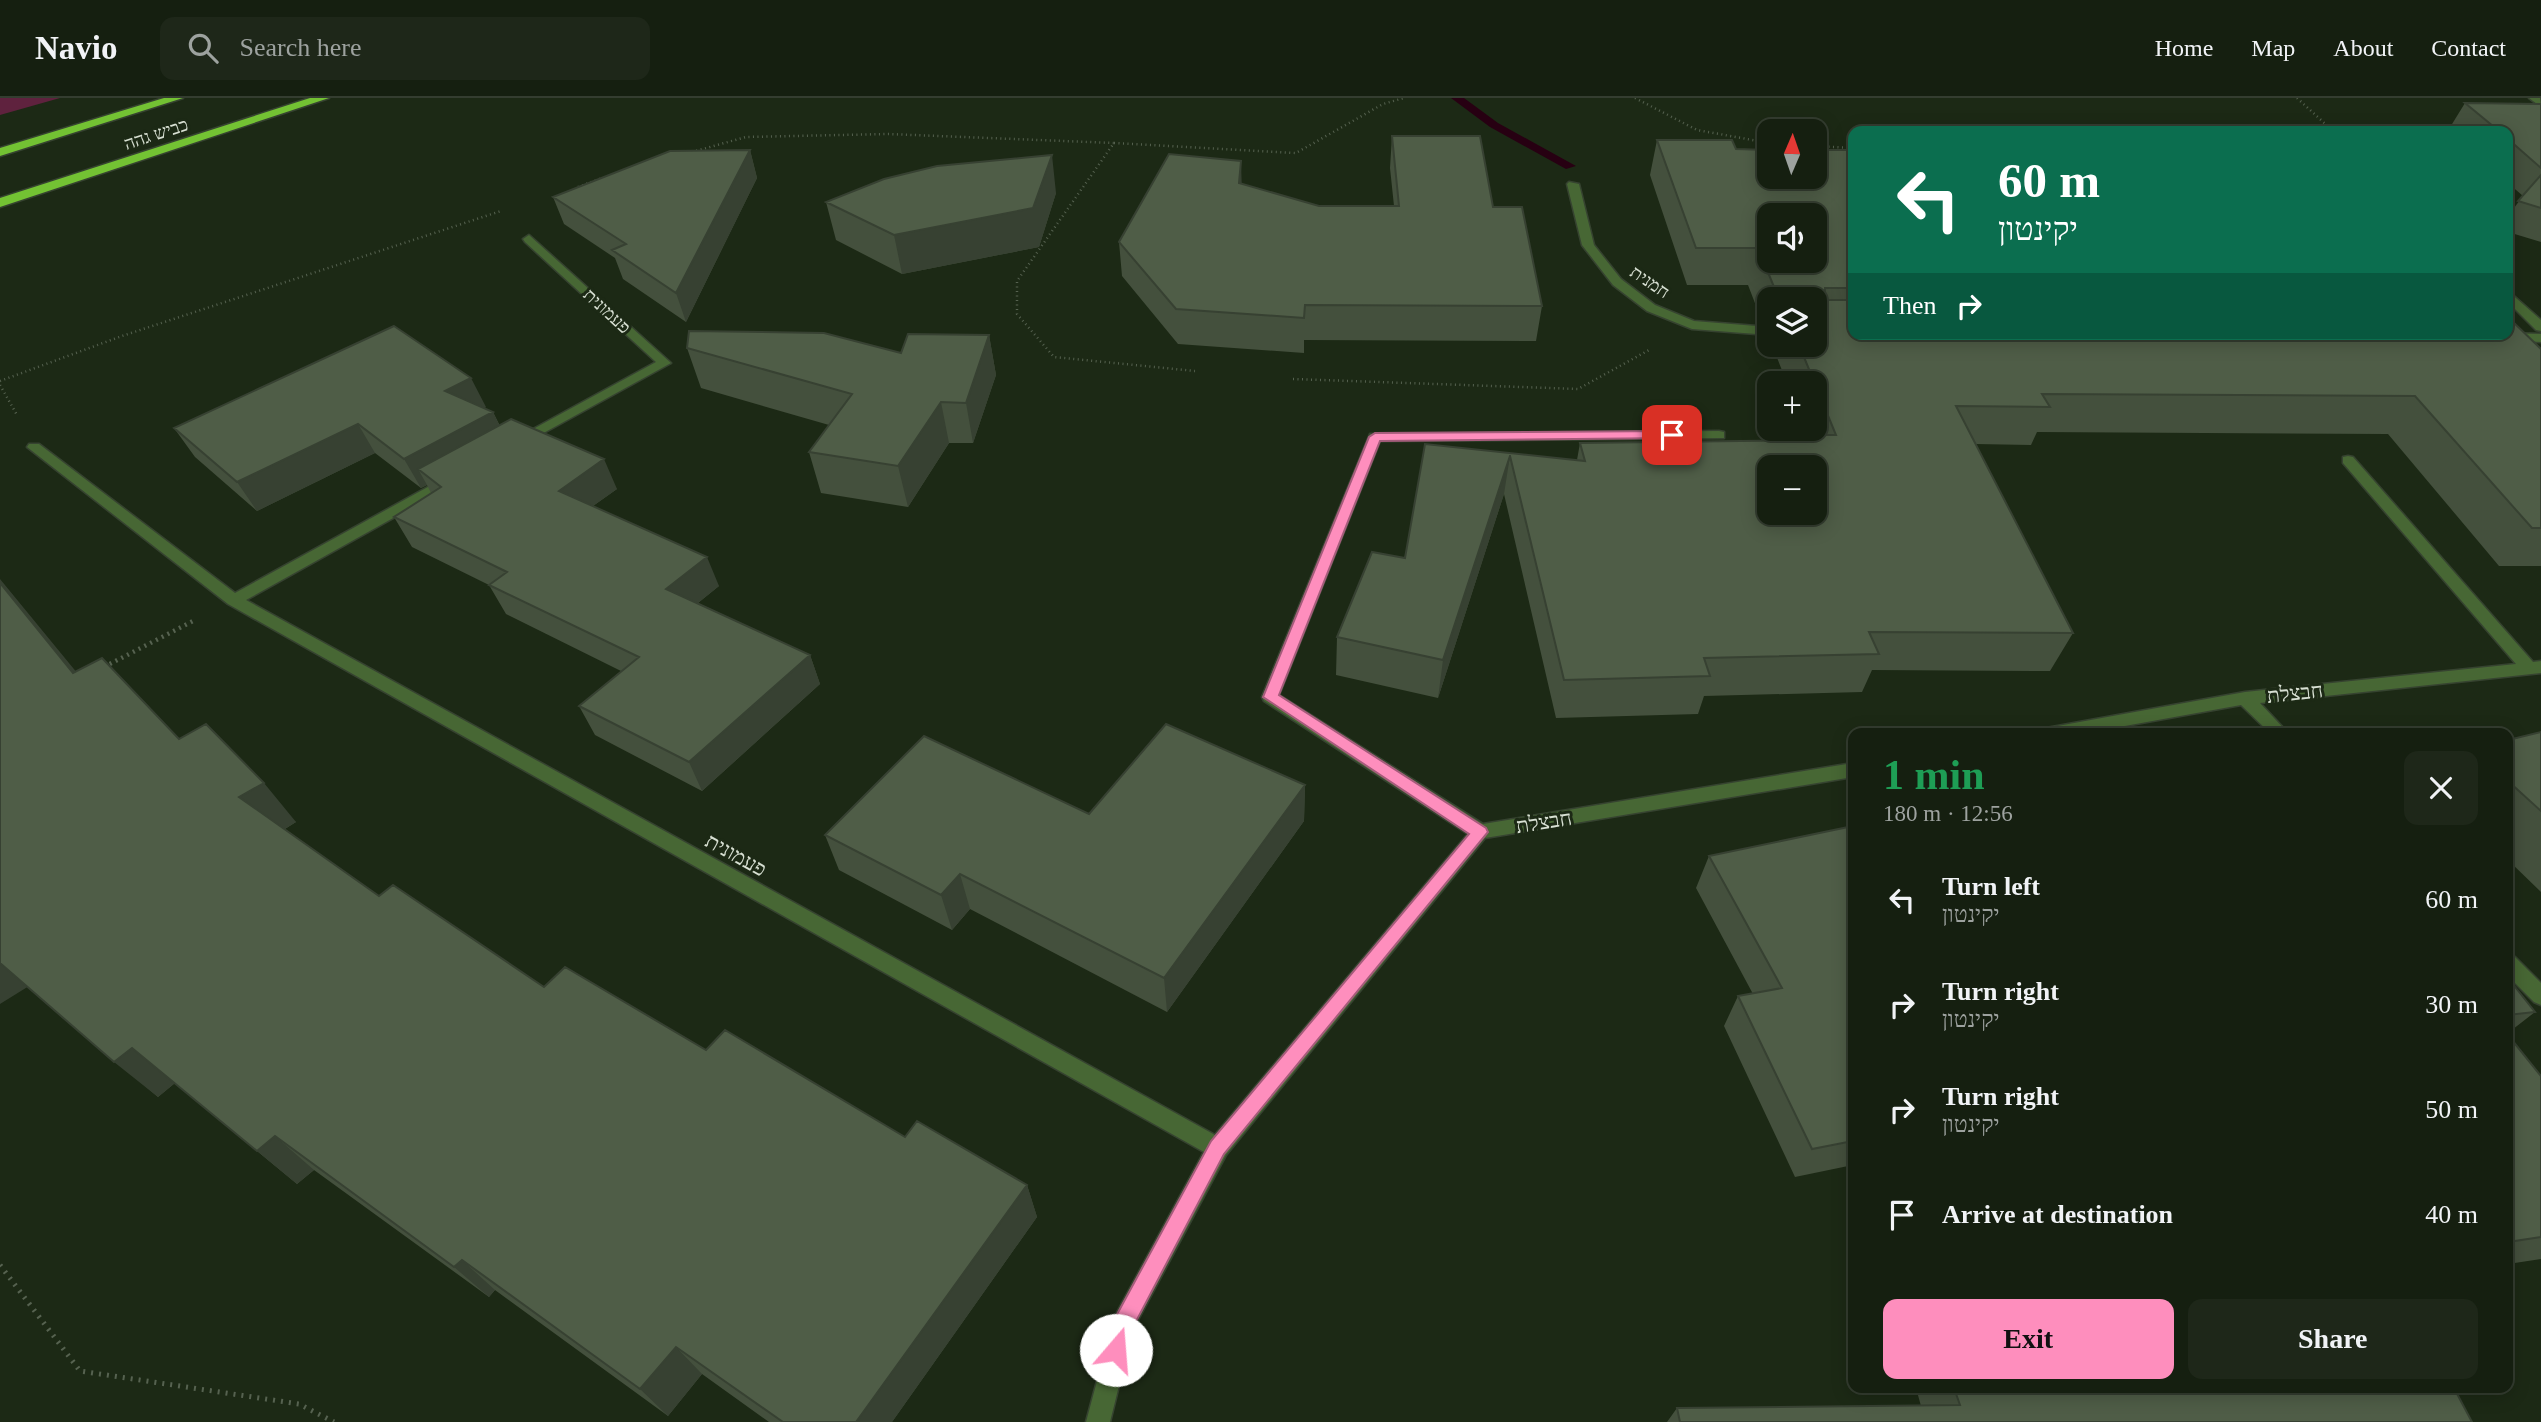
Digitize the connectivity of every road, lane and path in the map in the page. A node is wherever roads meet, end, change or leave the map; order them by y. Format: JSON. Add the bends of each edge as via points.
{"nodes":[{"id":1,"x":177,"y":98,"type":"edge"},
{"id":2,"x":323,"y":98,"type":"edge"},
{"id":3,"x":1404,"y":98,"type":"edge"},
{"id":4,"x":1635,"y":98,"type":"edge"},
{"id":5,"x":2297,"y":98,"type":"edge"},
{"id":6,"x":2533,"y":98,"type":"edge"},
{"id":7,"x":2541,"y":104,"type":"edge"},
{"id":8,"x":2328,"y":126,"type":"edge"},
{"id":9,"x":1757,"y":141,"type":"edge"},
{"id":10,"x":1114,"y":143,"type":"junction"},
{"id":11,"x":1827,"y":147,"type":"edge"},
{"id":12,"x":1848,"y":148,"type":"edge"},
{"id":13,"x":0,"y":152,"type":"edge"},
{"id":14,"x":693,"y":152,"type":"edge"},
{"id":15,"x":613,"y":175,"type":"edge"},
{"id":16,"x":1573,"y":184,"type":"dead end"},
{"id":17,"x":575,"y":189,"type":"edge"},
{"id":18,"x":0,"y":203,"type":"edge"},
{"id":19,"x":503,"y":210,"type":"dead end"},
{"id":20,"x":529,"y":239,"type":"dead end"},
{"id":21,"x":2513,"y":300,"type":"edge"},
{"id":22,"x":1692,"y":325,"type":"junction"},
{"id":23,"x":2541,"y":327,"type":"edge"},
{"id":24,"x":1757,"y":330,"type":"edge"},
{"id":25,"x":2513,"y":337,"type":"edge"},
{"id":26,"x":2541,"y":338,"type":"edge"},
{"id":27,"x":1195,"y":371,"type":"dead end"},
{"id":28,"x":1293,"y":379,"type":"dead end"},
{"id":29,"x":0,"y":381,"type":"edge"},
{"id":30,"x":1719,"y":435,"type":"dead end"},
{"id":31,"x":34,"y":447,"type":"dead end"},
{"id":32,"x":509,"y":449,"type":"edge"},
{"id":33,"x":2348,"y":460,"type":"dead end"},
{"id":34,"x":461,"y":475,"type":"edge"},
{"id":35,"x":234,"y":600,"type":"junction"},
{"id":36,"x":2535,"y":667,"type":"edge"},
{"id":37,"x":102,"y":668,"type":"edge"},
{"id":38,"x":2245,"y":698,"type":"junction"},
{"id":39,"x":2080,"y":728,"type":"edge"},
{"id":40,"x":2275,"y":728,"type":"edge"},
{"id":41,"x":1848,"y":771,"type":"edge"},
{"id":42,"x":1480,"y":832,"type":"junction"},
{"id":43,"x":2513,"y":968,"type":"edge"},
{"id":44,"x":2541,"y":996,"type":"edge"},
{"id":45,"x":1217,"y":1147,"type":"junction"},
{"id":46,"x":0,"y":1265,"type":"edge"},
{"id":47,"x":334,"y":1422,"type":"edge"},
{"id":48,"x":1098,"y":1422,"type":"edge"}],
"edges":[{"from":1,"to":13,"type":"highway","name":"כביש גהה"},
{"from":2,"to":18,"type":"highway","name":"כביש גהה"},
{"from":3,"to":10,"type":"path","via":[[1383,104],[1296,153]]},
{"from":4,"to":9,"type":"path","via":[[1697,130]]},
{"from":5,"to":8,"type":"path"},
{"from":6,"to":7,"type":"street"},
{"from":10,"to":14,"type":"path","via":[[888,134],[746,137]]},
{"from":10,"to":27,"type":"path","via":[[1017,281],[1017,314],[1054,357]]},
{"from":11,"to":12,"type":"path"},
{"from":15,"to":17,"type":"path"},
{"from":16,"to":22,"type":"street","name":"חמנית","via":[[1588,245],[1617,282],[1651,307]]},
{"from":19,"to":29,"type":"path"},
{"from":20,"to":32,"type":"street","name":"פעמונית","via":[[664,363]]},
{"from":21,"to":23,"type":"street"},
{"from":22,"to":24,"type":"street","name":"חמנית"},
{"from":22,"to":28,"type":"path","via":[[1578,389]]},
{"from":25,"to":26,"type":"street"},
{"from":30,"to":42,"type":"street","via":[[1375,437],[1270,697]]},
{"from":31,"to":35,"type":"street","name":"פעמונית"},
{"from":33,"to":36,"type":"street"},
{"from":34,"to":35,"type":"street"},
{"from":35,"to":37,"type":"path"},
{"from":35,"to":45,"type":"street","name":"פעמונית"},
{"from":36,"to":38,"type":"street","name":"חבצלת"},
{"from":38,"to":39,"type":"street","name":"חבצלת"},
{"from":38,"to":40,"type":"street"},
{"from":41,"to":42,"type":"street","name":"חבצלת"},
{"from":42,"to":45,"type":"street"},
{"from":43,"to":44,"type":"street"},
{"from":45,"to":48,"type":"street","via":[[1122,1326]]},
{"from":46,"to":47,"type":"path","via":[[80,1371],[299,1404]]}]}
